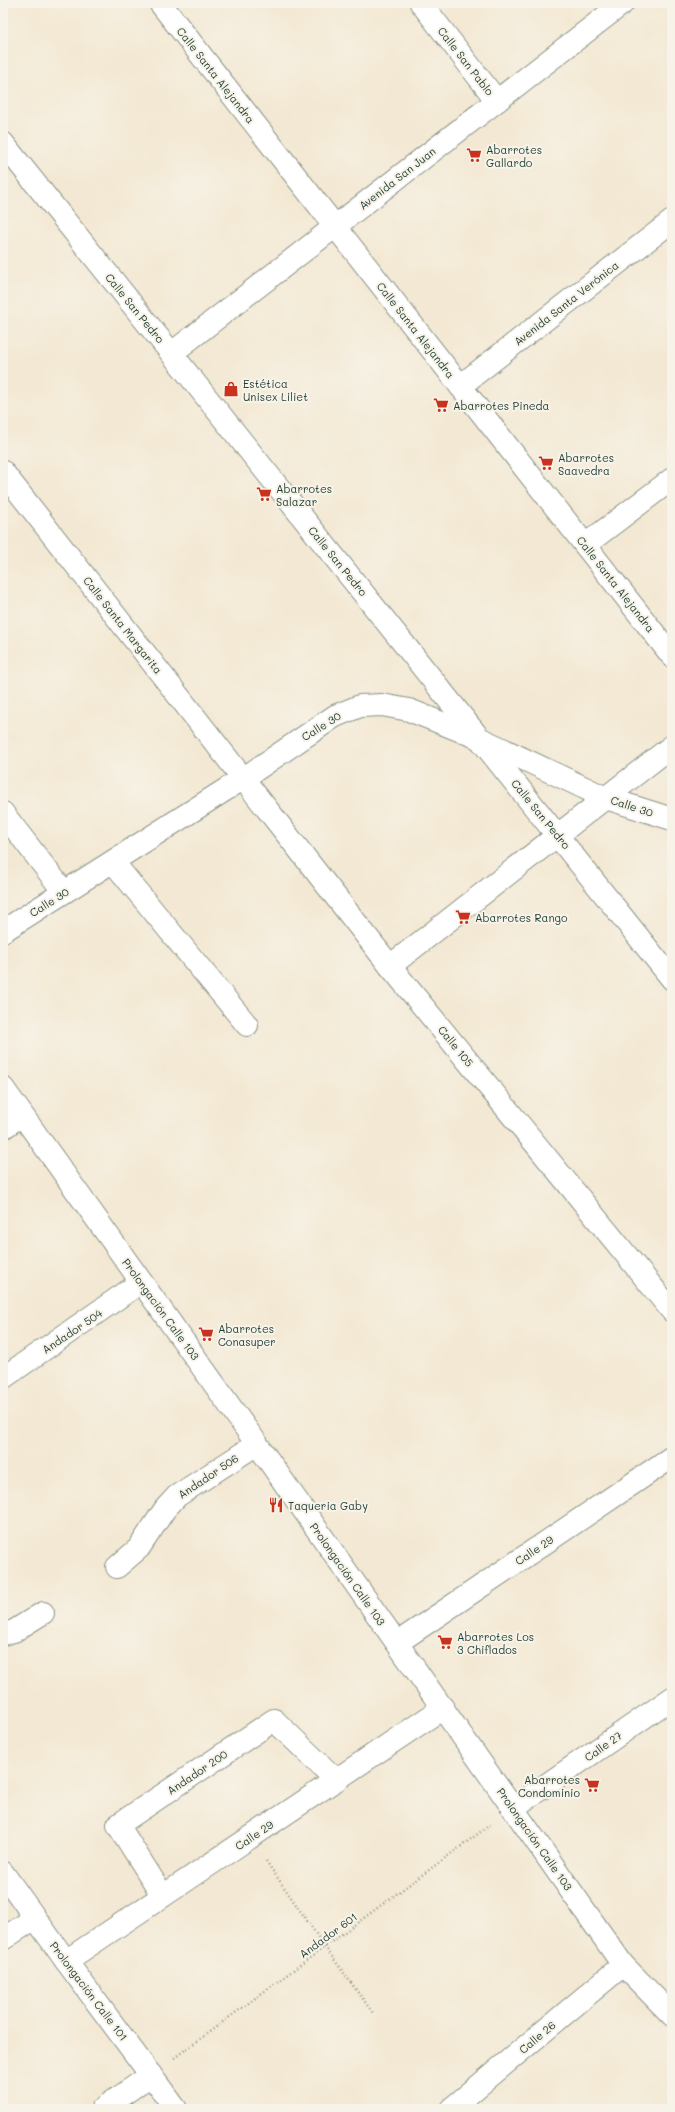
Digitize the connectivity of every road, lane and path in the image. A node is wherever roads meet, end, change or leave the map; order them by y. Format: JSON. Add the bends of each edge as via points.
{"nodes":[{"id":1,"x":160,"y":3,"type":"edge"},
{"id":2,"x":421,"y":3,"type":"edge"},
{"id":3,"x":623,"y":3,"type":"edge"},
{"id":4,"x":497,"y":100,"type":"junction"},
{"id":5,"x":3,"y":143,"type":"edge"},
{"id":6,"x":672,"y":221,"type":"edge"},
{"id":7,"x":335,"y":226,"type":"junction"},
{"id":8,"x":172,"y":353,"type":"junction"},
{"id":9,"x":460,"y":386,"type":"junction"},
{"id":10,"x":3,"y":472,"type":"edge"},
{"id":11,"x":672,"y":479,"type":"edge"},
{"id":12,"x":586,"y":545,"type":"junction"},
{"id":13,"x":672,"y":656,"type":"edge"},
{"id":14,"x":480,"y":738,"type":"junction"},
{"id":15,"x":672,"y":746,"type":"edge"},
{"id":16,"x":244,"y":778,"type":"junction"},
{"id":17,"x":606,"y":798,"type":"junction"},
{"id":18,"x":3,"y":814,"type":"edge"},
{"id":19,"x":672,"y":819,"type":"edge"},
{"id":20,"x":558,"y":835,"type":"junction"},
{"id":21,"x":113,"y":862,"type":"junction"},
{"id":22,"x":64,"y":892,"type":"junction"},
{"id":23,"x":3,"y":931,"type":"edge"},
{"id":24,"x":390,"y":966,"type":"junction"},
{"id":25,"x":672,"y":979,"type":"edge"},
{"id":26,"x":247,"y":1025,"type":"dead end"},
{"id":27,"x":3,"y":1088,"type":"edge"},
{"id":28,"x":22,"y":1115,"type":"junction"},
{"id":29,"x":3,"y":1128,"type":"edge"},
{"id":30,"x":141,"y":1282,"type":"junction"},
{"id":31,"x":672,"y":1311,"type":"edge"},
{"id":32,"x":3,"y":1378,"type":"edge"},
{"id":33,"x":257,"y":1444,"type":"junction"},
{"id":34,"x":672,"y":1457,"type":"edge"},
{"id":35,"x":117,"y":1567,"type":"dead end"},
{"id":36,"x":44,"y":1613,"type":"dead end"},
{"id":37,"x":3,"y":1634,"type":"edge"},
{"id":38,"x":397,"y":1643,"type":"junction"},
{"id":39,"x":672,"y":1698,"type":"edge"},
{"id":40,"x":443,"y":1708,"type":"junction"},
{"id":41,"x":336,"y":1780,"type":"junction"},
{"id":42,"x":513,"y":1808,"type":"junction"},
{"id":43,"x":250,"y":1838,"type":"junction"},
{"id":44,"x":3,"y":1872,"type":"edge"},
{"id":45,"x":163,"y":1896,"type":"junction"},
{"id":46,"x":35,"y":1918,"type":"junction"},
{"id":47,"x":3,"y":1938,"type":"edge"},
{"id":48,"x":325,"y":1947,"type":"junction"},
{"id":49,"x":66,"y":1961,"type":"junction"},
{"id":50,"x":624,"y":1965,"type":"junction"},
{"id":51,"x":373,"y":2013,"type":"dead end"},
{"id":52,"x":672,"y":2015,"type":"edge"},
{"id":53,"x":151,"y":2075,"type":"junction"},
{"id":54,"x":458,"y":2107,"type":"edge"},
{"id":55,"x":102,"y":2109,"type":"edge"},
{"id":56,"x":176,"y":2109,"type":"edge"}],
"edges":[{"from":1,"to":7,"type":"street","name":"Calle Santa Alejandra"},
{"from":2,"to":4,"type":"street","name":"Calle San Pablo"},
{"from":3,"to":4,"type":"street","name":"Avenida San Juan"},
{"from":4,"to":7,"type":"street","name":"Avenida San Juan"},
{"from":5,"to":8,"type":"street","name":"Calle San Pedro"},
{"from":6,"to":9,"type":"street","name":"Avenida Santa Verónica"},
{"from":7,"to":8,"type":"street","name":"Avenida San Juan"},
{"from":7,"to":9,"type":"street","name":"Calle Santa Alejandra"},
{"from":8,"to":14,"type":"street","name":"Calle San Pedro"},
{"from":9,"to":12,"type":"street","name":"Calle Santa Alejandra"},
{"from":10,"to":16,"type":"street","name":"Calle Santa Margarita"},
{"from":11,"to":12,"type":"street"},
{"from":12,"to":13,"type":"street","name":"Calle Santa Alejandra"},
{"from":14,"to":16,"type":"street","name":"Calle 30","via":[[409,710],[382,704],[360,706],[335,716]]},
{"from":14,"to":17,"type":"street","name":"Calle 30"},
{"from":14,"to":20,"type":"street","name":"Calle San Pedro"},
{"from":15,"to":17,"type":"street"},
{"from":16,"to":21,"type":"street","name":"Calle 30"},
{"from":16,"to":24,"type":"street","name":"Calle 105"},
{"from":17,"to":19,"type":"street","name":"Calle 30"},
{"from":17,"to":20,"type":"street"},
{"from":18,"to":22,"type":"street"},
{"from":20,"to":24,"type":"street"},
{"from":20,"to":25,"type":"street","name":"Calle San Pedro"},
{"from":21,"to":22,"type":"street","name":"Calle 30"},
{"from":21,"to":26,"type":"street"},
{"from":22,"to":23,"type":"street","name":"Calle 30"},
{"from":24,"to":31,"type":"street","name":"Calle 105"},
{"from":27,"to":28,"type":"street","name":"Prolongación Calle 103"},
{"from":28,"to":29,"type":"street"},
{"from":28,"to":30,"type":"street","name":"Prolongación Calle 103"},
{"from":30,"to":32,"type":"street","name":"Andador 504"},
{"from":30,"to":33,"type":"street","name":"Prolongación Calle 103"},
{"from":33,"to":35,"type":"street","name":"Andador 506","via":[[177,1496],[165,1509],[139,1548]]},
{"from":33,"to":38,"type":"street","name":"Prolongación Calle 103"},
{"from":34,"to":38,"type":"street","name":"Calle 29"},
{"from":36,"to":37,"type":"street","via":[[14,1632]]},
{"from":38,"to":40,"type":"street","name":"Prolongación Calle 103"},
{"from":39,"to":42,"type":"street","name":"Calle 27"},
{"from":40,"to":41,"type":"street","name":"Calle 29"},
{"from":40,"to":42,"type":"street","name":"Prolongación Calle 103"},
{"from":41,"to":43,"type":"street","name":"Calle 29"},
{"from":41,"to":45,"type":"street","name":"Andador 200","via":[[274,1720],[124,1820],[118,1825]]},
{"from":42,"to":48,"type":"path","name":"Andador 601"},
{"from":42,"to":50,"type":"street","name":"Prolongación Calle 103"},
{"from":43,"to":45,"type":"street","name":"Calle 29"},
{"from":43,"to":48,"type":"path"},
{"from":44,"to":46,"type":"street","name":"Prolongación Calle 101"},
{"from":45,"to":49,"type":"street","name":"Calle 29"},
{"from":46,"to":47,"type":"street"},
{"from":46,"to":49,"type":"street","name":"Prolongación Calle 101"},
{"from":48,"to":51,"type":"path"},
{"from":48,"to":53,"type":"path","name":"Andador 601"},
{"from":49,"to":53,"type":"street","name":"Prolongación Calle 101"},
{"from":50,"to":52,"type":"street","name":"Prolongación Calle 103"},
{"from":50,"to":54,"type":"street","name":"Calle 26"},
{"from":53,"to":55,"type":"street"},
{"from":53,"to":56,"type":"street","name":"Prolongación Calle 101"}]}
